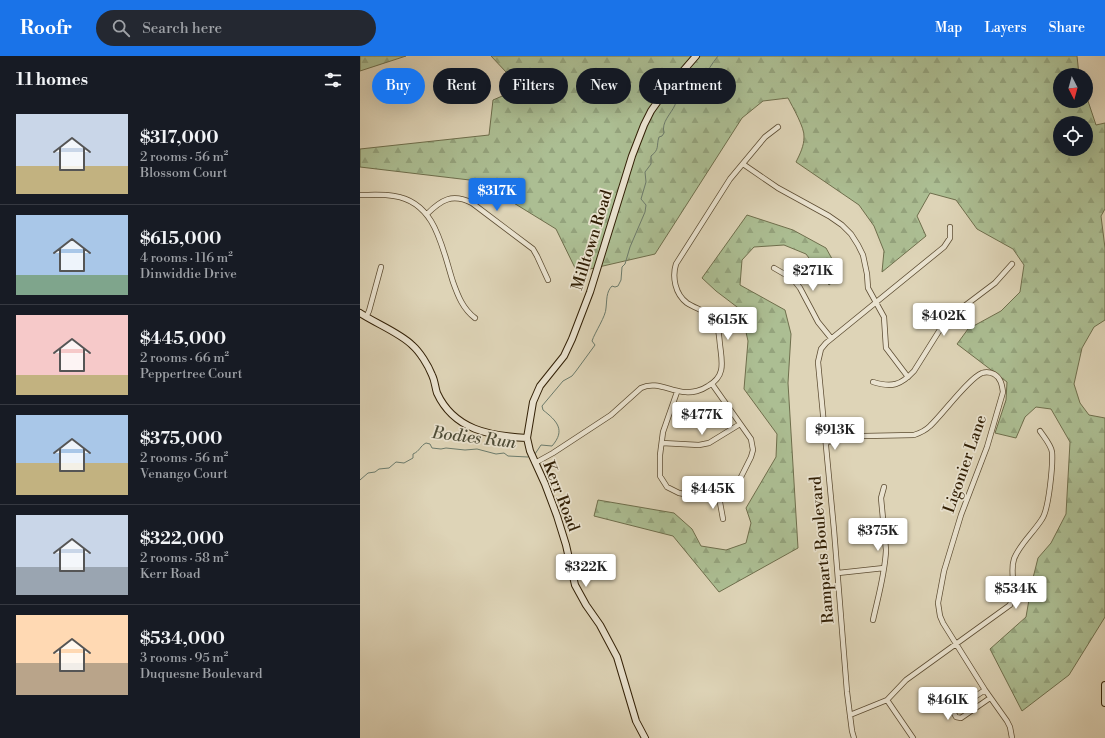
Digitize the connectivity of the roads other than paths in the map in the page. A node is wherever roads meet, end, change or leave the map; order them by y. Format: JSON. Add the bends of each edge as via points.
{"nodes":[{"id":1,"x":696,"y":56,"type":"edge"},
{"id":2,"x":778,"y":127,"type":"dead end"},
{"id":3,"x":743,"y":164,"type":"junction"},
{"id":4,"x":360,"y":195,"type":"edge"},
{"id":5,"x":427,"y":214,"type":"junction"},
{"id":6,"x":950,"y":227,"type":"dead end"},
{"id":7,"x":1012,"y":264,"type":"dead end"},
{"id":8,"x":381,"y":267,"type":"dead end"},
{"id":9,"x":774,"y":268,"type":"dead end"},
{"id":10,"x":548,"y":280,"type":"dead end"},
{"id":11,"x":875,"y":302,"type":"junction"},
{"id":12,"x":360,"y":313,"type":"edge"},
{"id":13,"x":366,"y":317,"type":"junction"},
{"id":14,"x":475,"y":318,"type":"dead end"},
{"id":15,"x":832,"y":338,"type":"junction"},
{"id":16,"x":908,"y":377,"type":"junction"},
{"id":17,"x":873,"y":382,"type":"dead end"},
{"id":18,"x":712,"y":384,"type":"junction"},
{"id":19,"x":678,"y":392,"type":"junction"},
{"id":20,"x":740,"y":424,"type":"junction"},
{"id":21,"x":1040,"y":431,"type":"dead end"},
{"id":22,"x":526,"y":438,"type":"junction"},
{"id":23,"x":662,"y":442,"type":"junction"},
{"id":24,"x":826,"y":442,"type":"junction"},
{"id":25,"x":535,"y":463,"type":"junction"},
{"id":26,"x":884,"y":487,"type":"dead end"},
{"id":27,"x":719,"y":498,"type":"junction"},
{"id":28,"x":723,"y":519,"type":"dead end"},
{"id":29,"x":884,"y":568,"type":"junction"},
{"id":30,"x":838,"y":573,"type":"junction"},
{"id":31,"x":873,"y":620,"type":"dead end"},
{"id":32,"x":957,"y":644,"type":"junction"},
{"id":33,"x":1105,"y":684,"type":"edge"},
{"id":34,"x":985,"y":690,"type":"junction"},
{"id":35,"x":990,"y":698,"type":"junction"},
{"id":36,"x":887,"y":700,"type":"junction"},
{"id":37,"x":1105,"y":703,"type":"edge"},
{"id":38,"x":850,"y":715,"type":"junction"},
{"id":39,"x":645,"y":738,"type":"edge"},
{"id":40,"x":854,"y":738,"type":"edge"},
{"id":41,"x":913,"y":738,"type":"edge"},
{"id":42,"x":1012,"y":738,"type":"edge"}],
"edges":[{"from":1,"to":22,"type":"street","name":"Milltown Road","via":[[663,94],[644,125],[588,298],[564,356],[540,386],[533,402]]},
{"from":2,"to":3,"type":"street","via":[[765,137]]},
{"from":3,"to":11,"type":"street","via":[[778,188],[829,216],[851,234],[863,255],[868,288]]},
{"from":3,"to":18,"type":"street","via":[[717,198],[676,264],[674,272],[676,288],[680,295],[686,302],[706,312],[717,326],[722,362],[721,370]]},
{"from":4,"to":5,"type":"street","via":[[394,196],[412,202]]},
{"from":5,"to":10,"type":"street","via":[[438,203],[452,198],[472,202],[538,256]]},
{"from":5,"to":14,"type":"street","via":[[436,230],[460,299]]},
{"from":6,"to":11,"type":"street","name":"Ramparts Boulevard","via":[[950,238],[944,247]]},
{"from":7,"to":16,"type":"street","via":[[980,296],[946,320]]},
{"from":8,"to":13,"type":"street"},
{"from":9,"to":15,"type":"street","via":[[793,279],[818,322]]},
{"from":11,"to":15,"type":"street","name":"Ramparts Boulevard"},
{"from":11,"to":16,"type":"street","via":[[886,321],[886,348]]},
{"from":12,"to":13,"type":"street"},
{"from":13,"to":22,"type":"street","via":[[412,344],[432,375],[441,399],[450,413],[463,424],[496,436]]},
{"from":15,"to":24,"type":"street","name":"Ramparts Boulevard","via":[[821,349],[818,362]]},
{"from":16,"to":17,"type":"street","via":[[896,384]]},
{"from":18,"to":19,"type":"street","via":[[698,391]]},
{"from":18,"to":20,"type":"street"},
{"from":19,"to":23,"type":"street"},
{"from":19,"to":25,"type":"street","via":[[660,386],[645,386],[611,415]]},
{"from":20,"to":23,"type":"street","via":[[709,443],[699,445]]},
{"from":20,"to":27,"type":"street","via":[[751,439],[753,450],[737,485],[728,494]]},
{"from":21,"to":32,"type":"street","via":[[1052,452],[1044,518],[1029,535],[1013,561],[1014,590],[1010,605]]},
{"from":22,"to":25,"type":"street","name":"Kerr Road"},
{"from":23,"to":27,"type":"street","via":[[660,476],[667,487],[679,493]]},
{"from":24,"to":30,"type":"street","name":"Ramparts Boulevard"},
{"from":24,"to":32,"type":"street","name":"Ligonier Lane","via":[[864,436],[921,433],[980,373],[995,374],[1002,383],[1003,392],[987,447],[952,543],[939,598],[940,616]]},
{"from":25,"to":39,"type":"street","name":"Kerr Road","via":[[566,545],[575,585],[615,652],[636,721]]},
{"from":26,"to":29,"type":"street","via":[[881,498],[886,550]]},
{"from":27,"to":28,"type":"street"},
{"from":29,"to":30,"type":"street"},
{"from":29,"to":31,"type":"street"},
{"from":30,"to":38,"type":"street","name":"Ramparts Boulevard"},
{"from":32,"to":34,"type":"street","name":"Ligonier Lane"},
{"from":32,"to":36,"type":"street","via":[[906,680]]},
{"from":33,"to":37,"type":"street"},
{"from":34,"to":35,"type":"street","name":"Ligonier Lane"},
{"from":34,"to":35,"type":"street","via":[[956,709],[956,718],[961,718]]},
{"from":35,"to":42,"type":"street","name":"Ligonier Lane","via":[[1010,727]]},
{"from":36,"to":38,"type":"street"},
{"from":36,"to":41,"type":"street"},
{"from":38,"to":40,"type":"street","name":"Ramparts Boulevard"}]}
